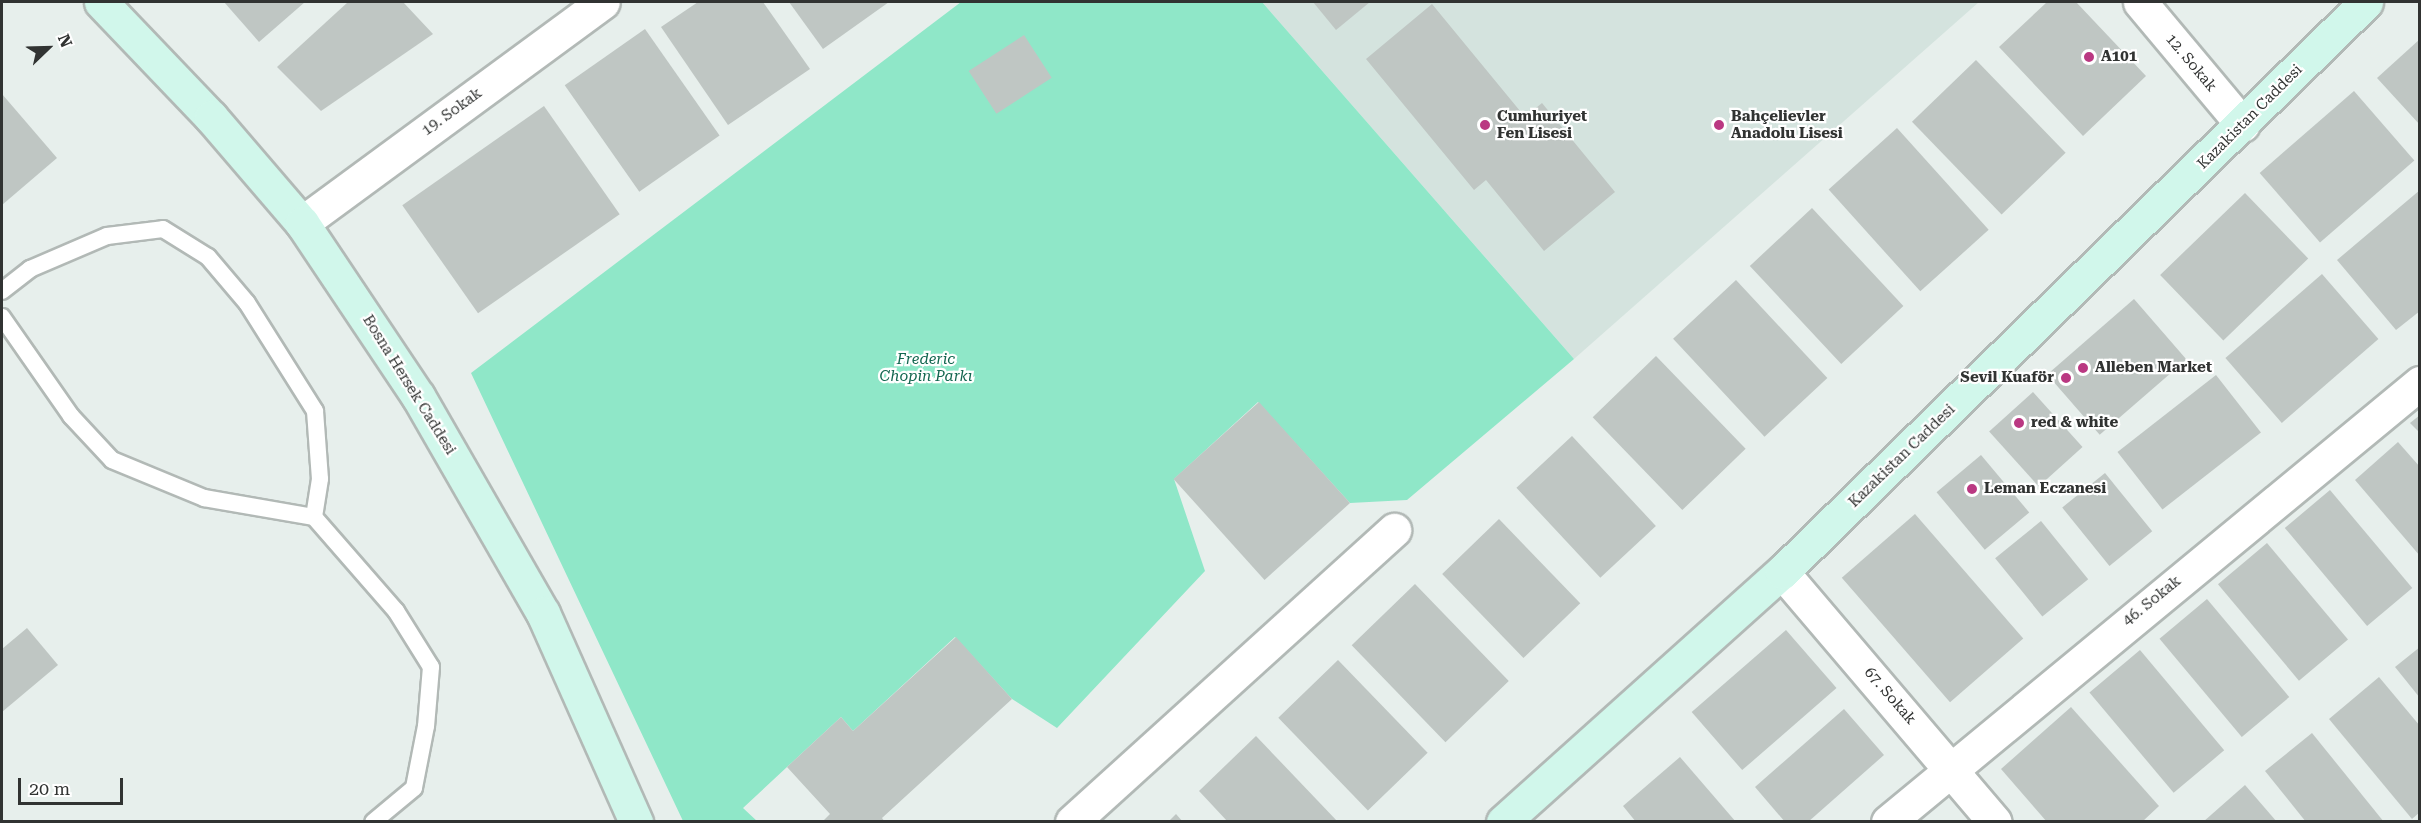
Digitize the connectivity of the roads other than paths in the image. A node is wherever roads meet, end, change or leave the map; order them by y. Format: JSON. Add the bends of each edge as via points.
{"nodes":[{"id":1,"x":101,"y":2,"type":"edge"},
{"id":2,"x":603,"y":2,"type":"edge"},
{"id":3,"x":2140,"y":2,"type":"edge"},
{"id":4,"x":2366,"y":2,"type":"edge"},
{"id":5,"x":2243,"y":125,"type":"junction"},
{"id":6,"x":302,"y":223,"type":"junction"},
{"id":7,"x":2,"y":291,"type":"edge"},
{"id":8,"x":2,"y":317,"type":"edge"},
{"id":9,"x":2420,"y":383,"type":"edge"},
{"id":10,"x":314,"y":517,"type":"junction"},
{"id":11,"x":1394,"y":530,"type":"dead end"},
{"id":12,"x":1782,"y":572,"type":"junction"},
{"id":13,"x":1951,"y":765,"type":"junction"},
{"id":14,"x":373,"y":822,"type":"edge"},
{"id":15,"x":636,"y":822,"type":"edge"},
{"id":16,"x":1072,"y":822,"type":"edge"},
{"id":17,"x":1503,"y":822,"type":"edge"},
{"id":18,"x":1888,"y":822,"type":"edge"},
{"id":19,"x":1995,"y":822,"type":"edge"}],
"edges":[{"from":1,"to":6,"type":"main road","name":"Bosna Hersek Caddesi","via":[[211,117]]},
{"from":2,"to":6,"type":"street","name":"19. Sokak"},
{"from":3,"to":5,"type":"street","name":"12. Sokak"},
{"from":4,"to":5,"type":"main road","name":"Kazakistan Caddesi"},
{"from":5,"to":12,"type":"main road","name":"Kazakistan Caddesi"},
{"from":6,"to":15,"type":"main road","name":"Bosna Hersek Caddesi","via":[[418,396],[543,613]]},
{"from":7,"to":10,"type":"lane","via":[[30,269],[107,236],[163,229],[208,257],[247,303],[315,411],[320,479]]},
{"from":8,"to":10,"type":"lane","via":[[71,416],[112,460],[204,498]]},
{"from":9,"to":13,"type":"street","name":"46. Sokak"},
{"from":10,"to":14,"type":"lane","via":[[396,611],[431,667],[414,788]]},
{"from":11,"to":16,"type":"street"},
{"from":12,"to":13,"type":"street","name":"67. Sokak"},
{"from":12,"to":17,"type":"main road","name":"Kazakistan Caddesi"},
{"from":13,"to":18,"type":"street","name":"46. Sokak"},
{"from":13,"to":19,"type":"street","name":"67. Sokak"}]}
